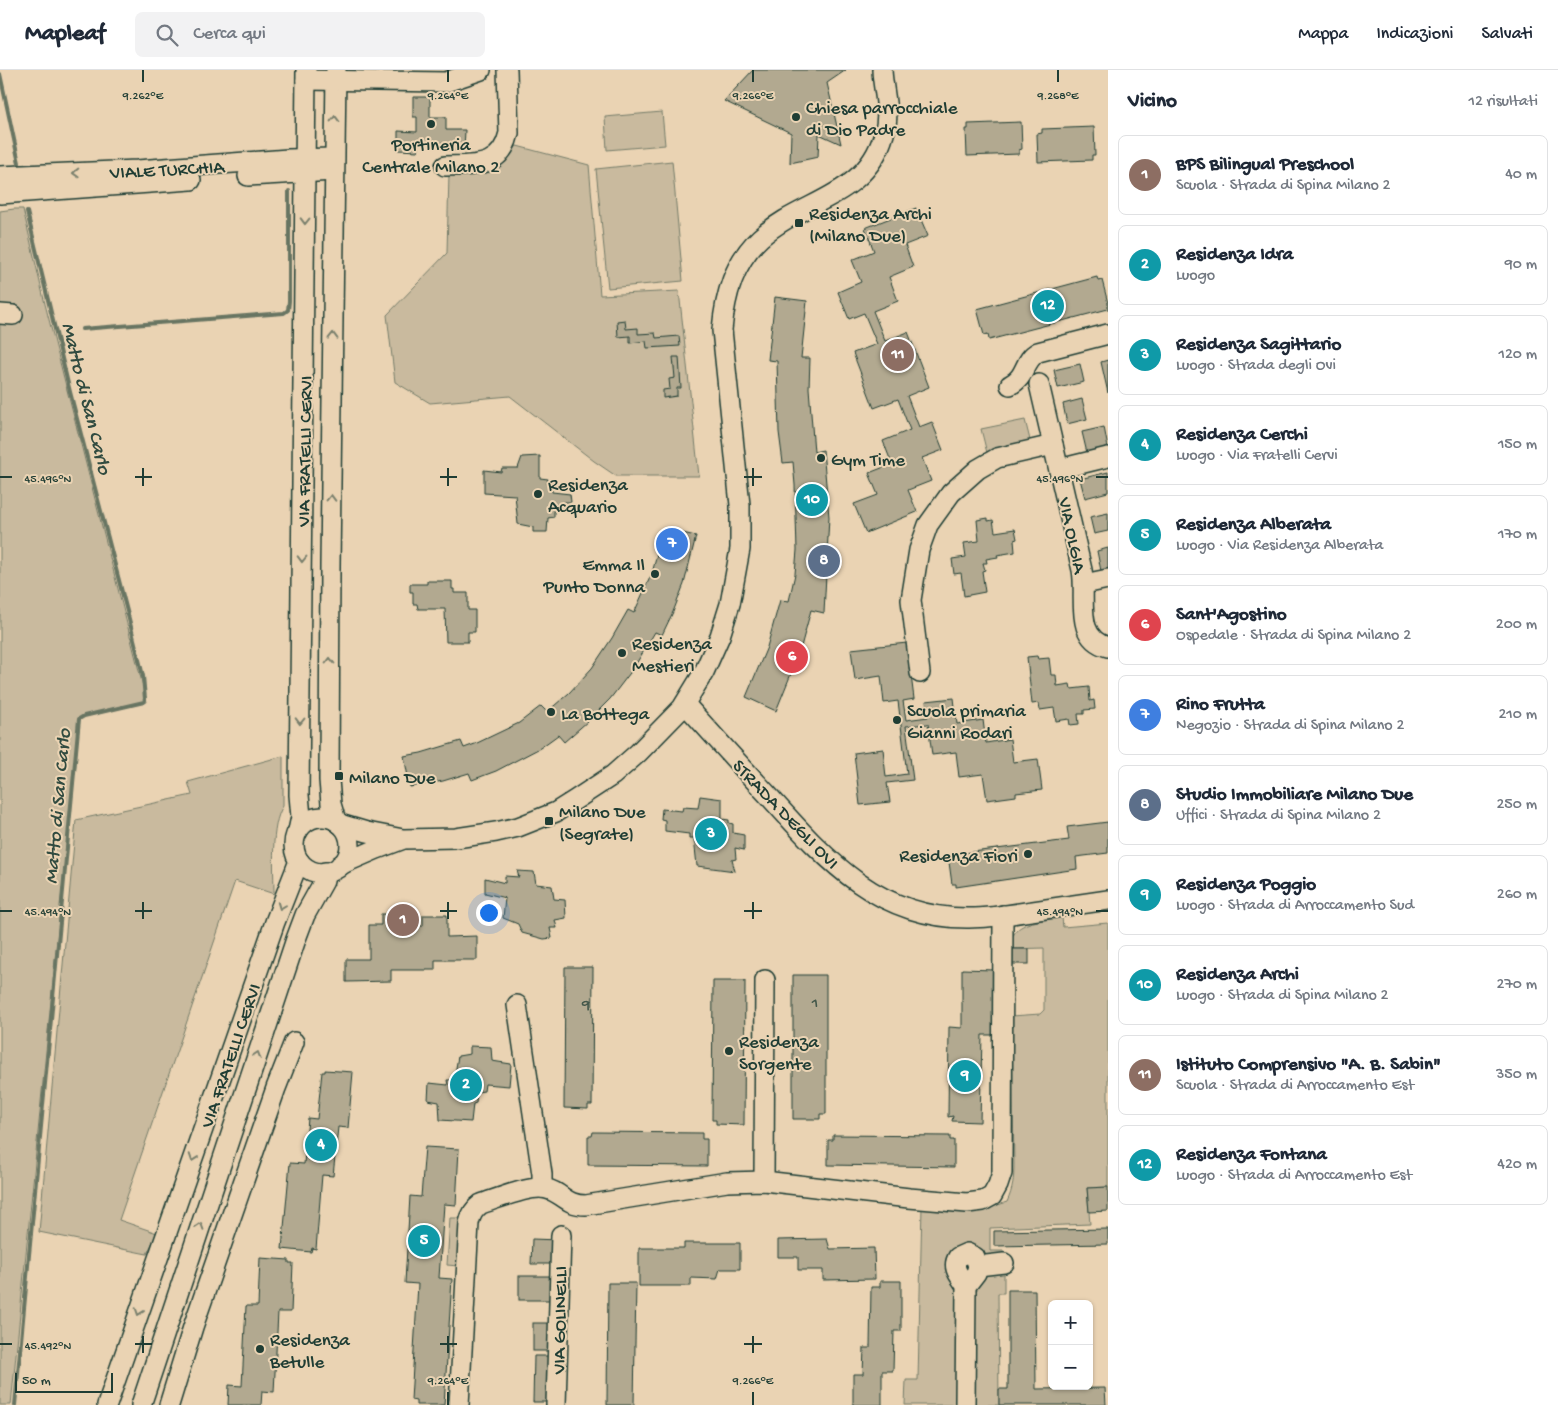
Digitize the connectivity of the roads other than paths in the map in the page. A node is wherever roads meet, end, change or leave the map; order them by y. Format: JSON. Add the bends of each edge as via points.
{"nodes":[{"id":1,"x":481,"y":70,"type":"edge"},
{"id":2,"x":507,"y":70,"type":"edge"},
{"id":3,"x":880,"y":72,"type":"edge"},
{"id":4,"x":306,"y":75,"type":"edge"},
{"id":5,"x":336,"y":75,"type":"edge"},
{"id":6,"x":334,"y":165,"type":"junction"},
{"id":7,"x":305,"y":166,"type":"junction"},
{"id":8,"x":445,"y":166,"type":"dead end"},
{"id":9,"x":0,"y":176,"type":"edge"},
{"id":10,"x":0,"y":194,"type":"edge"},
{"id":11,"x":1108,"y":334,"type":"edge"},
{"id":12,"x":1039,"y":384,"type":"dead end"},
{"id":13,"x":1010,"y":385,"type":"dead end"},
{"id":14,"x":1054,"y":446,"type":"junction"},
{"id":15,"x":1108,"y":457,"type":"edge"},
{"id":16,"x":1059,"y":469,"type":"junction"},
{"id":17,"x":1108,"y":579,"type":"edge"},
{"id":18,"x":1084,"y":584,"type":"junction"},
{"id":19,"x":1108,"y":647,"type":"edge"},
{"id":20,"x":920,"y":673,"type":"dead end"},
{"id":21,"x":685,"y":704,"type":"junction"},
{"id":22,"x":338,"y":822,"type":"junction"},
{"id":23,"x":298,"y":831,"type":"junction"},
{"id":24,"x":403,"y":839,"type":"junction"},
{"id":25,"x":299,"y":861,"type":"junction"},
{"id":26,"x":333,"y":869,"type":"junction"},
{"id":27,"x":1108,"y":900,"type":"edge"},
{"id":28,"x":1003,"y":915,"type":"junction"},
{"id":29,"x":765,"y":980,"type":"dead end"},
{"id":30,"x":517,"y":1005,"type":"dead end"},
{"id":31,"x":294,"y":1042,"type":"dead end"},
{"id":32,"x":250,"y":1076,"type":"junction"},
{"id":33,"x":276,"y":1088,"type":"junction"},
{"id":34,"x":764,"y":1181,"type":"junction"},
{"id":35,"x":540,"y":1188,"type":"junction"},
{"id":36,"x":561,"y":1235,"type":"dead end"},
{"id":37,"x":161,"y":1250,"type":"junction"},
{"id":38,"x":189,"y":1261,"type":"junction"},
{"id":39,"x":1004,"y":1263,"type":"dead end"},
{"id":40,"x":214,"y":1271,"type":"junction"},
{"id":41,"x":107,"y":1405,"type":"edge"},
{"id":42,"x":141,"y":1405,"type":"edge"},
{"id":43,"x":169,"y":1405,"type":"edge"},
{"id":44,"x":459,"y":1405,"type":"edge"},
{"id":45,"x":556,"y":1405,"type":"edge"},
{"id":46,"x":965,"y":1405,"type":"edge"}],
"edges":[{"from":1,"to":5,"type":"street","via":[[446,82]]},
{"from":2,"to":8,"type":"street","via":[[507,143],[498,155],[483,164]]},
{"from":3,"to":21,"type":"street","via":[[887,102],[887,122],[879,148],[866,170],[851,184],[766,232],[743,258],[729,287],[722,330],[740,505],[740,549],[730,604],[720,636]]},
{"from":4,"to":5,"type":"street"},
{"from":4,"to":7,"type":"street","name":"VIA FRATELLI CERVI"},
{"from":6,"to":5,"type":"street","name":"VIA FRATELLI CERVI","one_way":true},
{"from":6,"to":7,"type":"street","name":"VIALE TURCHIA"},
{"from":22,"to":6,"type":"street","name":"VIA FRATELLI CERVI","one_way":true,"via":[[331,804],[329,780]]},
{"from":7,"to":9,"type":"street","name":"VIALE TURCHIA","one_way":true},
{"from":7,"to":10,"type":"street","name":"VIALE TURCHIA"},
{"from":7,"to":23,"type":"street","name":"VIA FRATELLI CERVI","one_way":true,"via":[[301,817]]},
{"from":11,"to":13,"type":"street","via":[[1038,352],[1027,363],[1021,377]]},
{"from":12,"to":14,"type":"street","name":"VIA OLGIA"},
{"from":14,"to":16,"type":"street","name":"VIA OLGIA"},
{"from":14,"to":20,"type":"street","via":[[997,458],[978,469],[951,493],[928,525],[919,550],[911,600]]},
{"from":15,"to":16,"type":"street"},
{"from":16,"to":18,"type":"street","name":"VIA OLGIA"},
{"from":17,"to":18,"type":"street"},
{"from":18,"to":19,"type":"street","name":"VIA OLGIA","via":[[1086,628],[1097,643]]},
{"from":21,"to":24,"type":"street","via":[[613,775],[551,814],[496,832],[456,838]]},
{"from":21,"to":28,"type":"street","name":"STRADA DEGLI OVI","via":[[810,842],[856,881],[889,901],[927,914],[969,918]]},
{"from":22,"to":23,"type":"street","via":[[319,817],[303,824]]},
{"from":22,"to":24,"type":"street"},
{"from":22,"to":26,"type":"street","via":[[347,833],[350,845],[347,856]]},
{"from":23,"to":25,"type":"street","via":[[294,850]]},
{"from":24,"to":26,"type":"street"},
{"from":25,"to":26,"type":"street","via":[[308,869],[319,872]]},
{"from":25,"to":37,"type":"street","name":"VIA FRATELLI CERVI","one_way":true,"via":[[228,1041]]},
{"from":32,"to":26,"type":"street","name":"VIA FRATELLI CERVI","one_way":true,"via":[[305,915]]},
{"from":27,"to":28,"type":"street","name":"STRADA DEGLI OVI"},
{"from":28,"to":34,"type":"street","via":[[1002,1173],[992,1196],[984,1201],[967,1203]]},
{"from":29,"to":34,"type":"street"},
{"from":30,"to":35,"type":"street","via":[[542,1174]]},
{"from":31,"to":33,"type":"street"},
{"from":32,"to":33,"type":"street","name":"VIA FRATELLI CERVI"},
{"from":38,"to":32,"type":"street","name":"VIA FRATELLI CERVI","one_way":true},
{"from":33,"to":40,"type":"street"},
{"from":34,"to":35,"type":"street","via":[[728,1182],[586,1205],[574,1204]]},
{"from":35,"to":44,"type":"street","via":[[481,1204],[470,1216]]},
{"from":36,"to":45,"type":"street","name":"VIA GOLINELLI"},
{"from":37,"to":38,"type":"street"},
{"from":37,"to":41,"type":"street","name":"VIA FRATELLI CERVI","one_way":true},
{"from":38,"to":40,"type":"street"},
{"from":38,"to":42,"type":"street","name":"VIA FRATELLI CERVI"},
{"from":39,"to":46,"type":"street","via":[[978,1266],[966,1286]]},
{"from":40,"to":43,"type":"street"}]}
